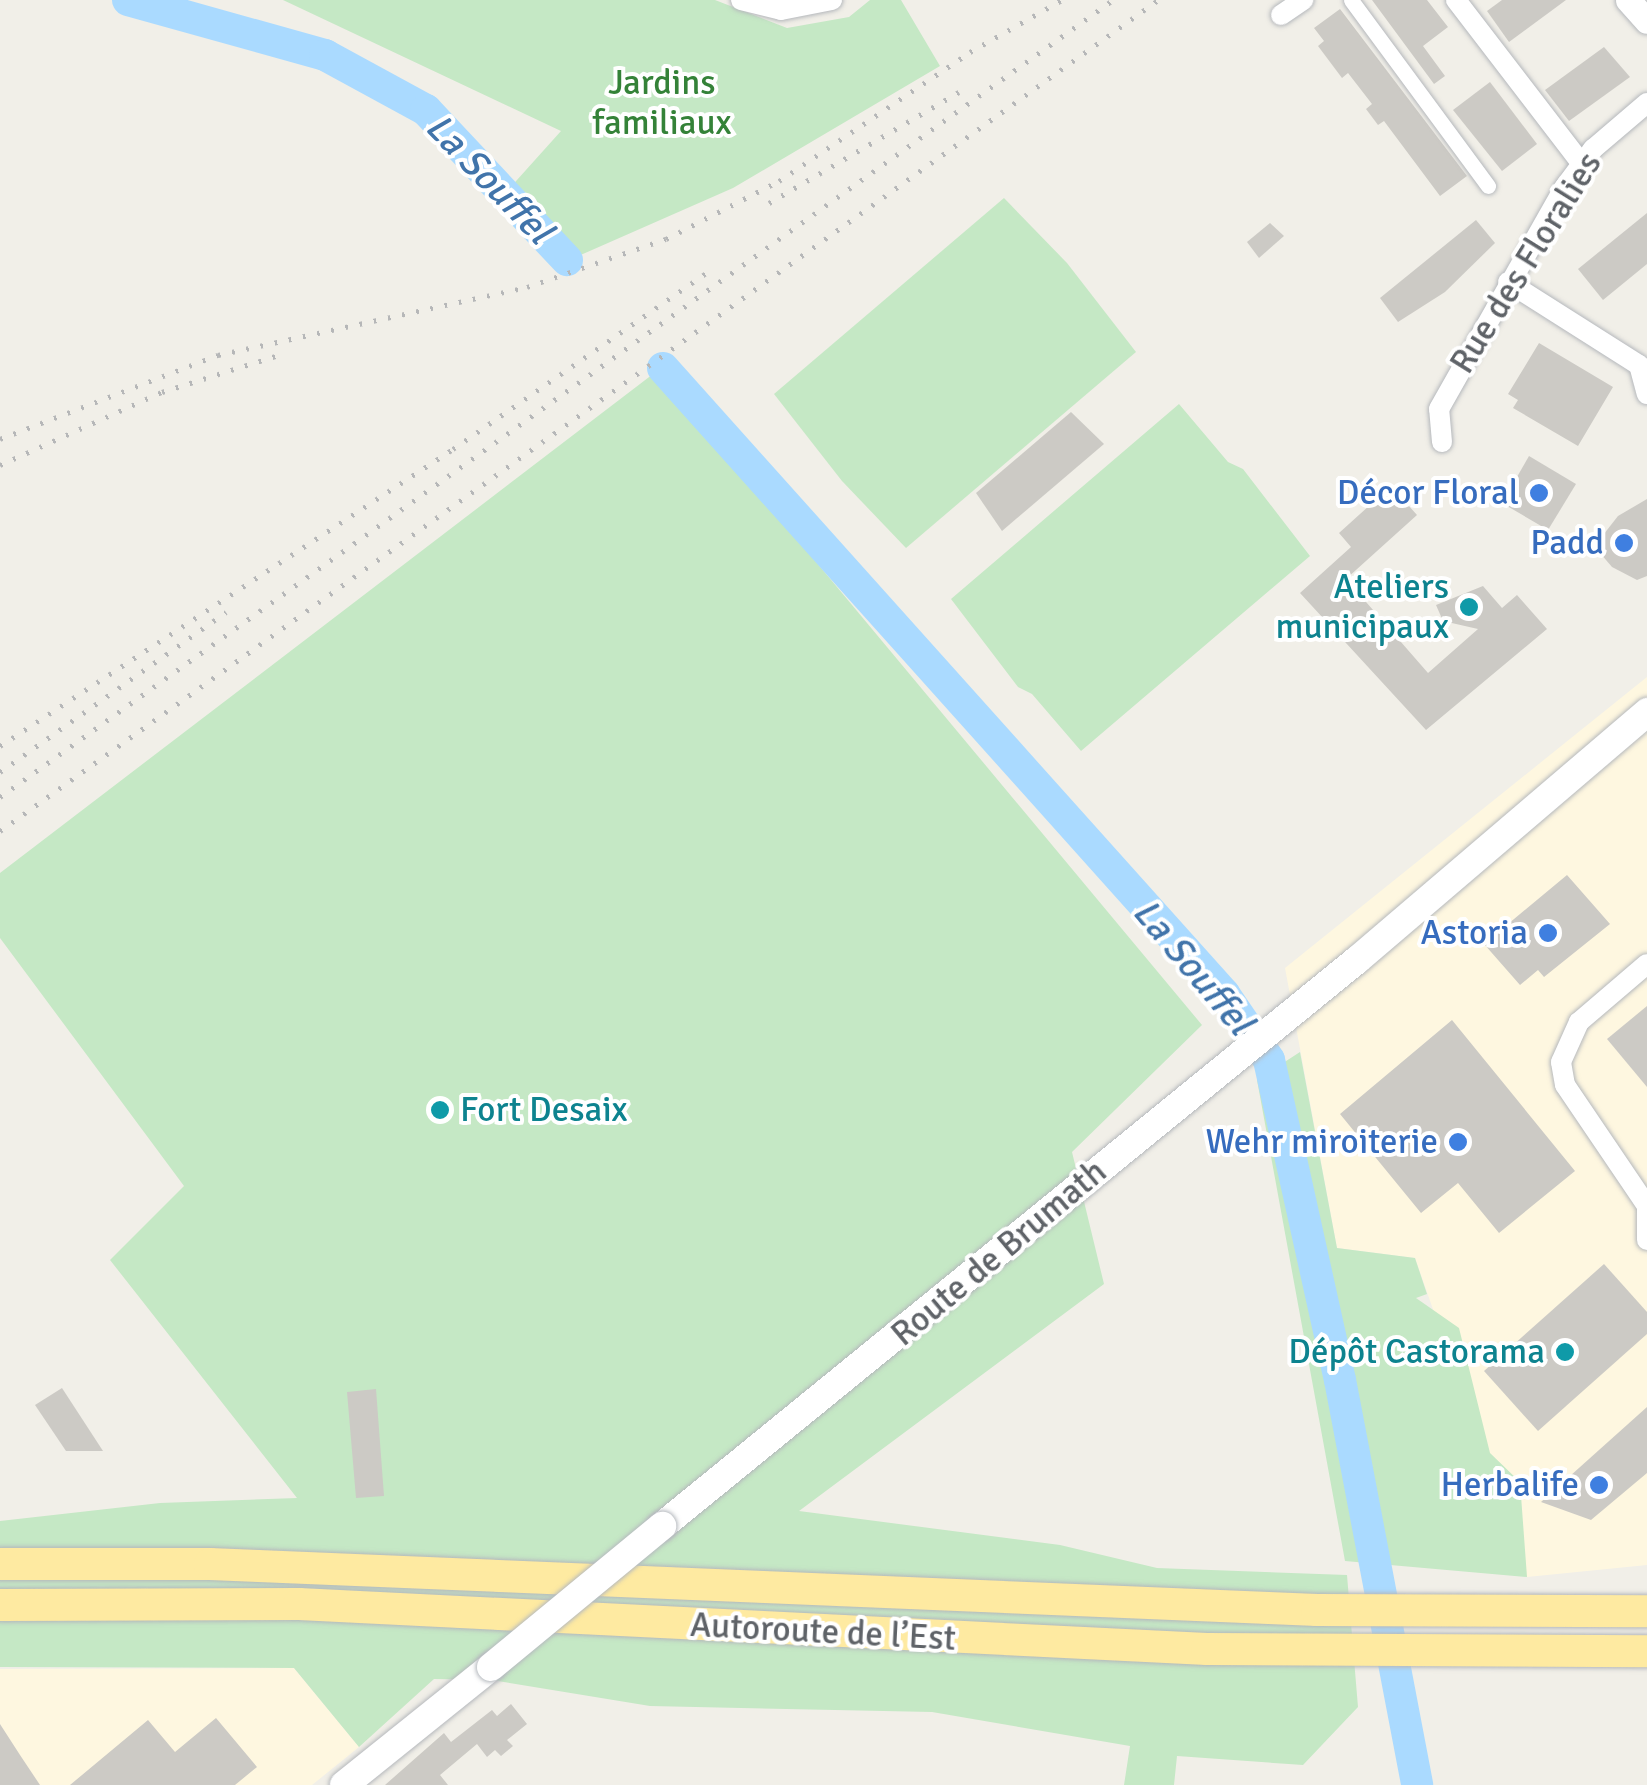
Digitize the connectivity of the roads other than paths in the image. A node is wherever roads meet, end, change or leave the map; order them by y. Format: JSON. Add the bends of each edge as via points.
{"nodes":[{"id":1,"x":741,"y":0,"type":"edge"},
{"id":2,"x":832,"y":0,"type":"edge"},
{"id":3,"x":1303,"y":0,"type":"edge"},
{"id":4,"x":1351,"y":0,"type":"edge"},
{"id":5,"x":1456,"y":0,"type":"edge"},
{"id":6,"x":1628,"y":0,"type":"edge"},
{"id":7,"x":1281,"y":15,"type":"dead end"},
{"id":8,"x":1647,"y":21,"type":"edge"},
{"id":9,"x":1647,"y":103,"type":"edge"},
{"id":10,"x":1581,"y":163,"type":"junction"},
{"id":11,"x":1488,"y":186,"type":"dead end"},
{"id":12,"x":1508,"y":282,"type":"junction"},
{"id":13,"x":1647,"y":394,"type":"edge"},
{"id":14,"x":1442,"y":442,"type":"dead end"},
{"id":15,"x":1647,"y":712,"type":"edge"},
{"id":16,"x":1647,"y":964,"type":"edge"},
{"id":17,"x":1639,"y":1181,"type":"edge"},
{"id":18,"x":1647,"y":1205,"type":"edge"},
{"id":19,"x":1647,"y":1240,"type":"edge"},
{"id":20,"x":0,"y":1564,"type":"edge"},
{"id":21,"x":0,"y":1605,"type":"edge"},
{"id":22,"x":1647,"y":1611,"type":"edge"},
{"id":23,"x":1647,"y":1651,"type":"edge"},
{"id":24,"x":344,"y":1785,"type":"edge"}],
"edges":[{"from":1,"to":2,"type":"street","via":[[780,10]]},
{"from":3,"to":7,"type":"street"},
{"from":4,"to":11,"type":"street"},
{"from":5,"to":10,"type":"street"},
{"from":6,"to":8,"type":"street"},
{"from":9,"to":10,"type":"street","name":"Rue des Floralies"},
{"from":10,"to":12,"type":"street","name":"Rue des Floralies"},
{"from":12,"to":13,"type":"street","via":[[1639,365]]},
{"from":12,"to":14,"type":"street","name":"Rue des Floralies","via":[[1439,409]]},
{"from":15,"to":24,"type":"main road","name":"Route de Brumath","bridge":true,"via":[[1331,980]]},
{"from":16,"to":17,"type":"street","via":[[1579,1022],[1561,1062],[1565,1084]]},
{"from":17,"to":18,"type":"street"},
{"from":18,"to":19,"type":"street"},
{"from":20,"to":22,"type":"highway","name":"Autoroute de l’Est","via":[[210,1564],[1450,1614]]},
{"from":21,"to":23,"type":"highway","name":"Autoroute de l’Est","via":[[299,1604],[937,1638]]}]}
